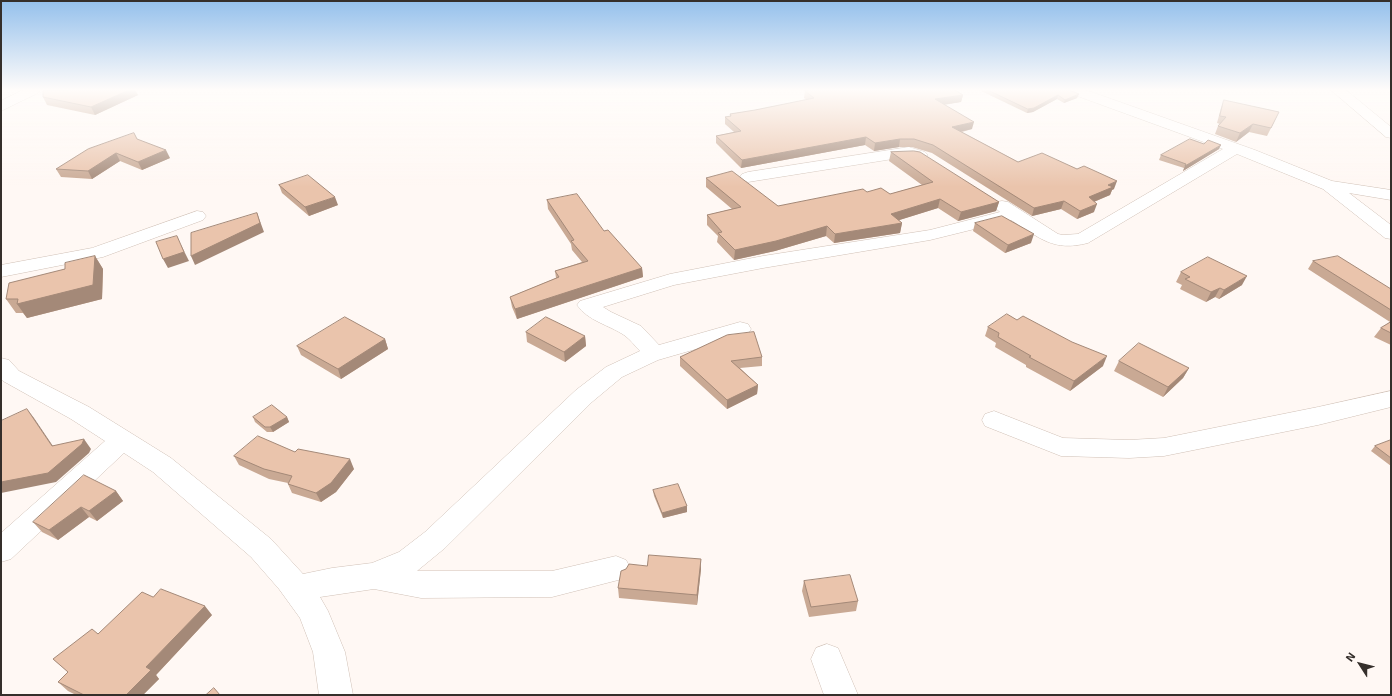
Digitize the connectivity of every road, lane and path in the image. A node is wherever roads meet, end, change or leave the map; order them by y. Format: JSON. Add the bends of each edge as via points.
{"nodes":[{"id":1,"x":1161,"y":122,"type":"edge"},
{"id":2,"x":1377,"y":122,"type":"edge"},
{"id":3,"x":1391,"y":134,"type":"edge"},
{"id":4,"x":1236,"y":148,"type":"junction"},
{"id":5,"x":931,"y":161,"type":"edge"},
{"id":6,"x":748,"y":177,"type":"dead end"},
{"id":7,"x":1328,"y":185,"type":"junction"},
{"id":8,"x":1391,"y":195,"type":"edge"},
{"id":9,"x":988,"y":197,"type":"edge"},
{"id":10,"x":1014,"y":214,"type":"junction"},
{"id":11,"x":197,"y":216,"type":"dead end"},
{"id":12,"x":1391,"y":234,"type":"edge"},
{"id":13,"x":1,"y":271,"type":"edge"},
{"id":14,"x":740,"y":329,"type":"dead end"},
{"id":15,"x":650,"y":355,"type":"junction"},
{"id":16,"x":4,"y":374,"type":"edge"},
{"id":17,"x":1391,"y":398,"type":"edge"},
{"id":18,"x":994,"y":420,"type":"dead end"},
{"id":19,"x":122,"y":440,"type":"junction"},
{"id":20,"x":1,"y":550,"type":"edge"},
{"id":21,"x":616,"y":569,"type":"dead end"},
{"id":22,"x":374,"y":576,"type":"junction"},
{"id":23,"x":297,"y":589,"type":"junction"},
{"id":24,"x":827,"y":659,"type":"dead end"},
{"id":25,"x":336,"y":695,"type":"edge"},
{"id":26,"x":841,"y":695,"type":"edge"}],
"edges":[{"from":1,"to":4,"type":"street"},
{"from":2,"to":3,"type":"street"},
{"from":4,"to":7,"type":"street"},
{"from":4,"to":10,"type":"street","via":[[1082,239],[1062,241],[1052,238]]},
{"from":5,"to":6,"type":"street","via":[[909,152]]},
{"from":7,"to":8,"type":"street"},
{"from":7,"to":12,"type":"street"},
{"from":9,"to":10,"type":"street"},
{"from":10,"to":15,"type":"street","via":[[930,236],[763,262],[670,280],[587,305],[604,317],[633,331],[652,350]]},
{"from":11,"to":13,"type":"street","via":[[96,253]]},
{"from":14,"to":15,"type":"street"},
{"from":15,"to":22,"type":"street","via":[[614,372],[584,396],[435,540],[409,561]]},
{"from":16,"to":19,"type":"street","via":[[80,413]]},
{"from":17,"to":18,"type":"street","via":[[1318,416],[1164,447],[1129,449],[1061,447]]},
{"from":19,"to":20,"type":"street"},
{"from":19,"to":23,"type":"street","via":[[162,465],[261,548]]},
{"from":21,"to":22,"type":"street","via":[[552,584],[421,585]]},
{"from":22,"to":23,"type":"street","via":[[332,581]]},
{"from":23,"to":25,"type":"street","via":[[313,611],[329,652]]},
{"from":24,"to":26,"type":"street"}]}
